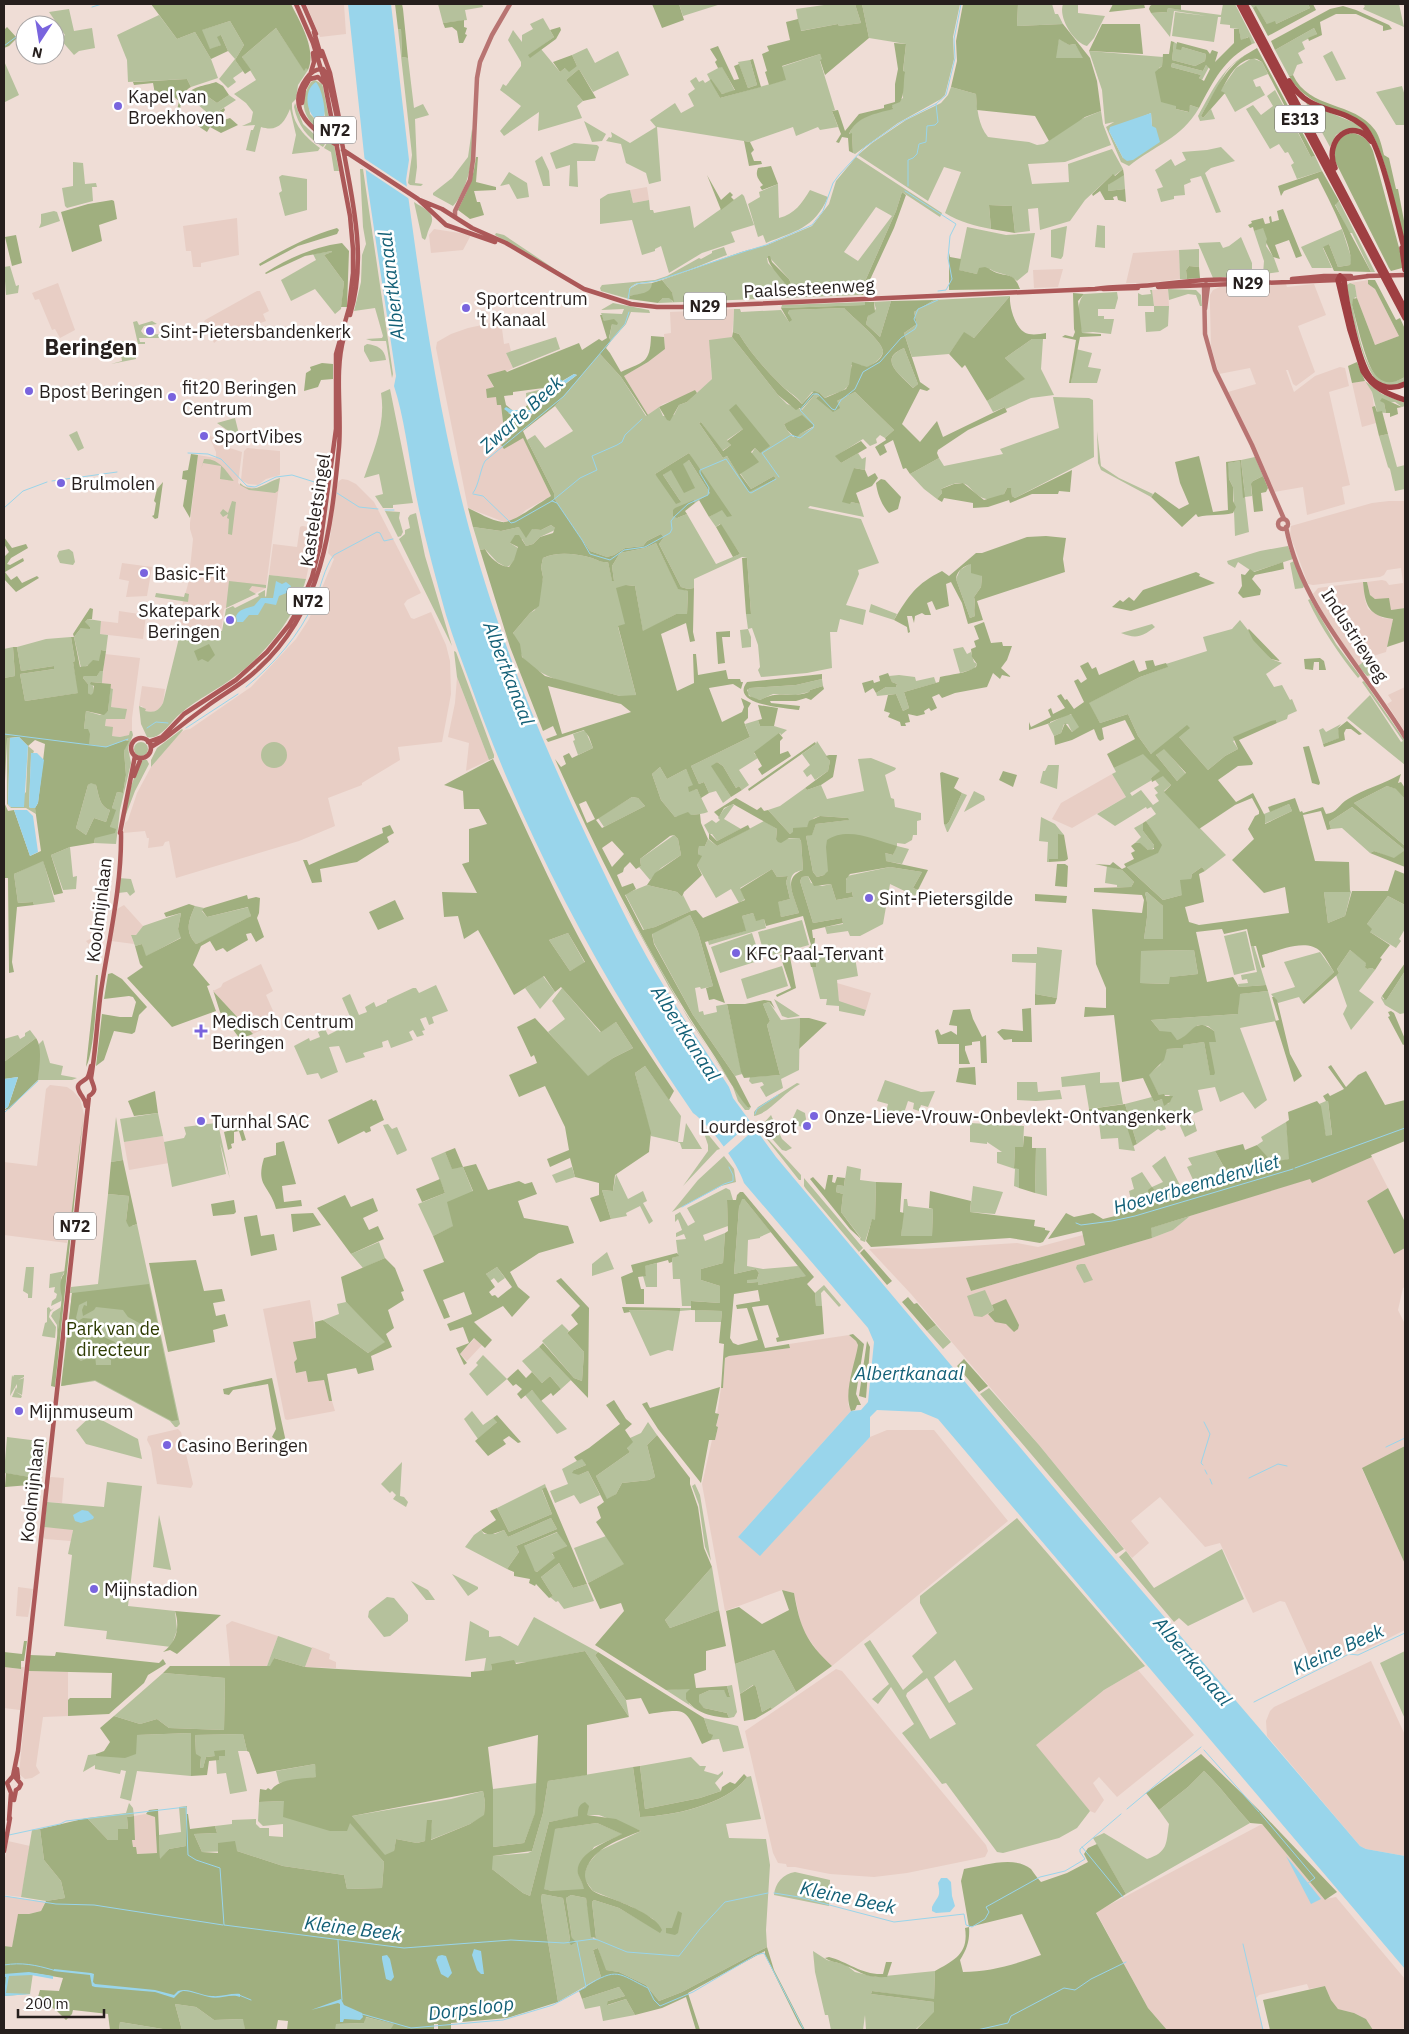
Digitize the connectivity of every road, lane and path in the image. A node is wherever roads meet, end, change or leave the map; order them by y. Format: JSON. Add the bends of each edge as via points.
{"nodes":[{"id":1,"x":296,"y":4,"type":"edge"},
{"id":2,"x":302,"y":4,"type":"edge"},
{"id":3,"x":510,"y":4,"type":"edge"},
{"id":4,"x":1239,"y":4,"type":"edge"},
{"id":5,"x":1244,"y":4,"type":"edge"},
{"id":6,"x":314,"y":32,"type":"junction"},
{"id":7,"x":310,"y":37,"type":"junction"},
{"id":8,"x":1278,"y":68,"type":"junction"},
{"id":9,"x":322,"y":70,"type":"junction"},
{"id":10,"x":310,"y":74,"type":"junction"},
{"id":11,"x":309,"y":80,"type":"junction"},
{"id":12,"x":325,"y":86,"type":"junction"},
{"id":13,"x":301,"y":109,"type":"junction"},
{"id":14,"x":341,"y":134,"type":"junction"},
{"id":15,"x":1341,"y":186,"type":"junction"},
{"id":16,"x":463,"y":195,"type":"junction"},
{"id":17,"x":419,"y":199,"type":"junction"},
{"id":18,"x":447,"y":211,"type":"junction"},
{"id":19,"x":435,"y":216,"type":"junction"},
{"id":20,"x":455,"y":216,"type":"junction"},
{"id":21,"x":461,"y":220,"type":"junction"},
{"id":22,"x":451,"y":227,"type":"junction"},
{"id":23,"x":355,"y":235,"type":"junction"},
{"id":24,"x":508,"y":246,"type":"junction"},
{"id":25,"x":1405,"y":250,"type":"edge"},
{"id":26,"x":1404,"y":273,"type":"edge"},
{"id":27,"x":1341,"y":279,"type":"junction"},
{"id":28,"x":1244,"y":281,"type":"junction"},
{"id":29,"x":1189,"y":282,"type":"junction"},
{"id":30,"x":1206,"y":285,"type":"junction"},
{"id":31,"x":1095,"y":289,"type":"junction"},
{"id":32,"x":1405,"y":309,"type":"edge"},
{"id":33,"x":1405,"y":318,"type":"edge"},
{"id":34,"x":1405,"y":384,"type":"edge"},
{"id":35,"x":1405,"y":400,"type":"edge"},
{"id":36,"x":1282,"y":519,"type":"junction"},
{"id":37,"x":1284,"y":528,"type":"junction"},
{"id":38,"x":1405,"y":737,"type":"edge"},
{"id":39,"x":150,"y":744,"type":"junction"},
{"id":40,"x":138,"y":757,"type":"junction"},
{"id":41,"x":89,"y":1080,"type":"junction"},
{"id":42,"x":82,"y":1094,"type":"junction"},
{"id":43,"x":89,"y":1096,"type":"junction"},
{"id":44,"x":87,"y":1113,"type":"junction"},
{"id":45,"x":15,"y":1778,"type":"junction"},
{"id":46,"x":13,"y":1790,"type":"junction"},
{"id":47,"x":4,"y":1851,"type":"edge"}],
"edges":[{"from":1,"to":7,"type":"main road","number":"N72"},
{"from":2,"to":6,"type":"main road","number":"N72"},
{"from":3,"to":16,"type":"main road","via":[[484,52],[477,93],[471,178]]},
{"from":4,"to":33,"type":"highway","number":"E313"},
{"from":5,"to":8,"type":"highway","number":"E313"},
{"from":6,"to":9,"type":"main road","number":"N72"},
{"from":6,"to":14,"type":"main road","via":[[330,74],[341,119]]},
{"from":7,"to":9,"type":"main road","number":"N72"},
{"from":7,"to":10,"type":"main road","via":[[314,58]]},
{"from":8,"to":15,"type":"highway","number":"E313"},
{"from":8,"to":25,"type":"highway","via":[[1308,102],[1351,119],[1367,130],[1377,148]]},
{"from":9,"to":10,"type":"main road"},
{"from":9,"to":11,"type":"main road"},
{"from":9,"to":12,"type":"main road","number":"N72"},
{"from":9,"to":14,"type":"main road","number":"N72","via":[[327,75]]},
{"from":10,"to":13,"type":"main road","via":[[299,93]]},
{"from":11,"to":12,"type":"main road","via":[[320,78]]},
{"from":11,"to":13,"type":"main road"},
{"from":12,"to":23,"type":"main road","number":"N72"},
{"from":13,"to":17,"type":"main road","name":"Paalsesteenweg","number":"N29","via":[[309,125],[319,133]]},
{"from":14,"to":23,"type":"main road","number":"N72"},
{"from":15,"to":26,"type":"highway","via":[[1332,159],[1332,146],[1341,134],[1358,132],[1368,138],[1376,152],[1404,254]]},
{"from":15,"to":32,"type":"highway","number":"E313"},
{"from":16,"to":18,"type":"main road","via":[[452,210]]},
{"from":16,"to":20,"type":"main road"},
{"from":17,"to":18,"type":"main road","name":"Paalsesteenweg","number":"N29"},
{"from":17,"to":19,"type":"main road","name":"Paalsesteenweg","number":"N29"},
{"from":18,"to":19,"type":"main road","via":[[438,210]]},
{"from":18,"to":20,"type":"main road","name":"Paalsesteenweg","number":"N29"},
{"from":19,"to":22,"type":"main road","name":"Paalsesteenweg","number":"N29"},
{"from":20,"to":21,"type":"main road","name":"Paalsesteenweg","number":"N29"},
{"from":21,"to":22,"type":"main road","via":[[459,227]]},
{"from":21,"to":24,"type":"main road","name":"Paalsesteenweg","number":"N29"},
{"from":22,"to":24,"type":"main road","name":"Paalsesteenweg","number":"N29"},
{"from":23,"to":39,"type":"main road","name":"Kasteletsingel","number":"N72","via":[[349,308],[336,354],[334,446],[320,546],[306,593],[289,625],[254,666],[184,714],[162,737]]},
{"from":23,"to":39,"type":"main road","name":"Kasteletsingel","number":"N72","via":[[357,286],[340,354],[339,445],[322,564],[311,595],[294,628],[258,670],[164,739]]},
{"from":24,"to":31,"type":"main road","name":"Paalsesteenweg","number":"N29","via":[[584,289],[615,300],[657,307]]},
{"from":26,"to":27,"type":"main road","name":"Paalsesteenweg","number":"N29"},
{"from":27,"to":28,"type":"main road","name":"Paalsesteenweg","number":"N29"},
{"from":27,"to":30,"type":"main road","name":"Paalsesteenweg","number":"N29"},
{"from":27,"to":34,"type":"highway","via":[[1369,376],[1388,387]]},
{"from":27,"to":35,"type":"highway","via":[[1358,355],[1367,377],[1384,392]]},
{"from":28,"to":29,"type":"main road","name":"Paalsesteenweg","number":"N29"},
{"from":28,"to":30,"type":"main road","name":"Paalsesteenweg","number":"N29"},
{"from":29,"to":30,"type":"main road","name":"Paalsesteenweg","number":"N29"},
{"from":29,"to":31,"type":"main road","name":"Paalsesteenweg","number":"N29"},
{"from":30,"to":31,"type":"main road","name":"Paalsesteenweg","number":"N29"},
{"from":30,"to":36,"type":"main road","name":"Industrieweg","via":[[1206,339],[1215,370],[1252,445]]},
{"from":36,"to":37,"type":"main road","name":"Industrieweg","via":[[1288,522]]},
{"from":36,"to":37,"type":"main road","name":"Industrieweg","via":[[1278,525]]},
{"from":37,"to":38,"type":"main road","name":"Industrieweg","via":[[1305,581],[1328,626]]},
{"from":39,"to":40,"type":"main road","number":"N72","via":[[149,754]]},
{"from":39,"to":40,"type":"main road","number":"N72","via":[[142,739],[133,742],[131,748]]},
{"from":40,"to":41,"type":"main road","name":"Koolmijnlaan","number":"N72","via":[[121,832],[115,906]]},
{"from":41,"to":42,"type":"main road","name":"Koolmijnlaan","number":"N72","via":[[79,1085]]},
{"from":41,"to":43,"type":"main road","name":"Koolmijnlaan","number":"N72","via":[[95,1088]]},
{"from":42,"to":43,"type":"main road"},
{"from":42,"to":44,"type":"main road","name":"Koolmijnlaan","number":"N72"},
{"from":43,"to":44,"type":"main road","name":"Koolmijnlaan","number":"N72"},
{"from":44,"to":45,"type":"main road","name":"Koolmijnlaan","number":"N72"},
{"from":45,"to":46,"type":"main road","number":"N72","via":[[8,1783]]},
{"from":45,"to":46,"type":"main road","number":"N72","via":[[20,1785]]},
{"from":46,"to":47,"type":"main road","number":"N72"}]}
